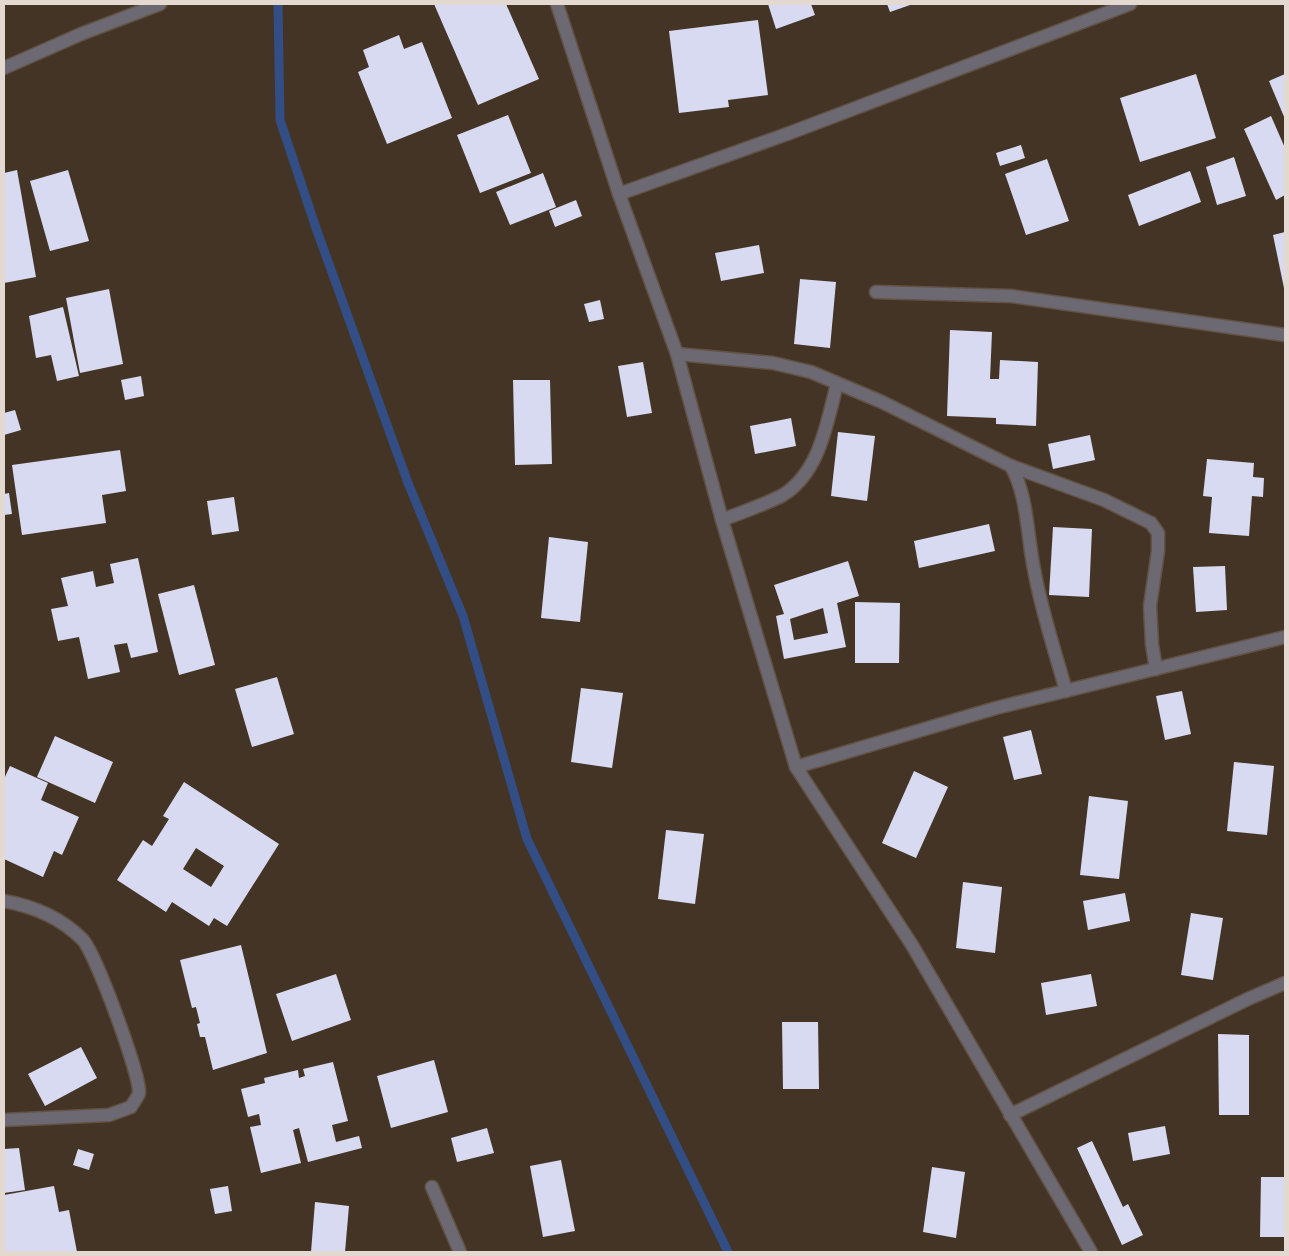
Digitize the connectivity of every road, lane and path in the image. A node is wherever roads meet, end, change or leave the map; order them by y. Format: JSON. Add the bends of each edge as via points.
{"nodes":[{"id":1,"x":160,"y":4,"type":"edge"},
{"id":2,"x":557,"y":4,"type":"edge"},
{"id":3,"x":1130,"y":4,"type":"edge"},
{"id":4,"x":4,"y":68,"type":"edge"},
{"id":5,"x":619,"y":194,"type":"junction"},
{"id":6,"x":876,"y":292,"type":"dead end"},
{"id":7,"x":1285,"y":335,"type":"edge"},
{"id":8,"x":677,"y":354,"type":"junction"},
{"id":9,"x":837,"y":384,"type":"junction"},
{"id":10,"x":1011,"y":466,"type":"junction"},
{"id":11,"x":722,"y":520,"type":"junction"},
{"id":12,"x":1285,"y":637,"type":"edge"},
{"id":13,"x":1156,"y":669,"type":"junction"},
{"id":14,"x":1066,"y":691,"type":"junction"},
{"id":15,"x":796,"y":768,"type":"junction"},
{"id":16,"x":4,"y":901,"type":"edge"},
{"id":17,"x":1285,"y":983,"type":"edge"},
{"id":18,"x":1010,"y":1115,"type":"junction"},
{"id":19,"x":4,"y":1120,"type":"edge"},
{"id":20,"x":432,"y":1187,"type":"dead end"},
{"id":21,"x":460,"y":1252,"type":"edge"},
{"id":22,"x":1091,"y":1252,"type":"edge"}],
"edges":[{"from":1,"to":4,"type":"street"},
{"from":2,"to":5,"type":"street"},
{"from":3,"to":5,"type":"street"},
{"from":5,"to":8,"type":"street"},
{"from":6,"to":7,"type":"street","via":[[1010,296]]},
{"from":8,"to":9,"type":"street","via":[[773,363],[811,372]]},
{"from":8,"to":11,"type":"street"},
{"from":9,"to":10,"type":"street","via":[[882,402]]},
{"from":9,"to":11,"type":"street","via":[[821,442],[808,470],[784,494]]},
{"from":10,"to":13,"type":"street","via":[[1104,500],[1151,523],[1158,533],[1150,606]]},
{"from":10,"to":14,"type":"street","via":[[1016,474],[1034,571]]},
{"from":11,"to":15,"type":"street"},
{"from":12,"to":13,"type":"street"},
{"from":13,"to":14,"type":"street"},
{"from":14,"to":15,"type":"street","via":[[996,708]]},
{"from":15,"to":18,"type":"street","via":[[912,945]]},
{"from":16,"to":19,"type":"street","via":[[18,903],[61,921],[84,940],[105,982],[139,1093],[132,1107],[109,1114]]},
{"from":17,"to":18,"type":"street"},
{"from":18,"to":22,"type":"street"},
{"from":20,"to":21,"type":"street"}]}
